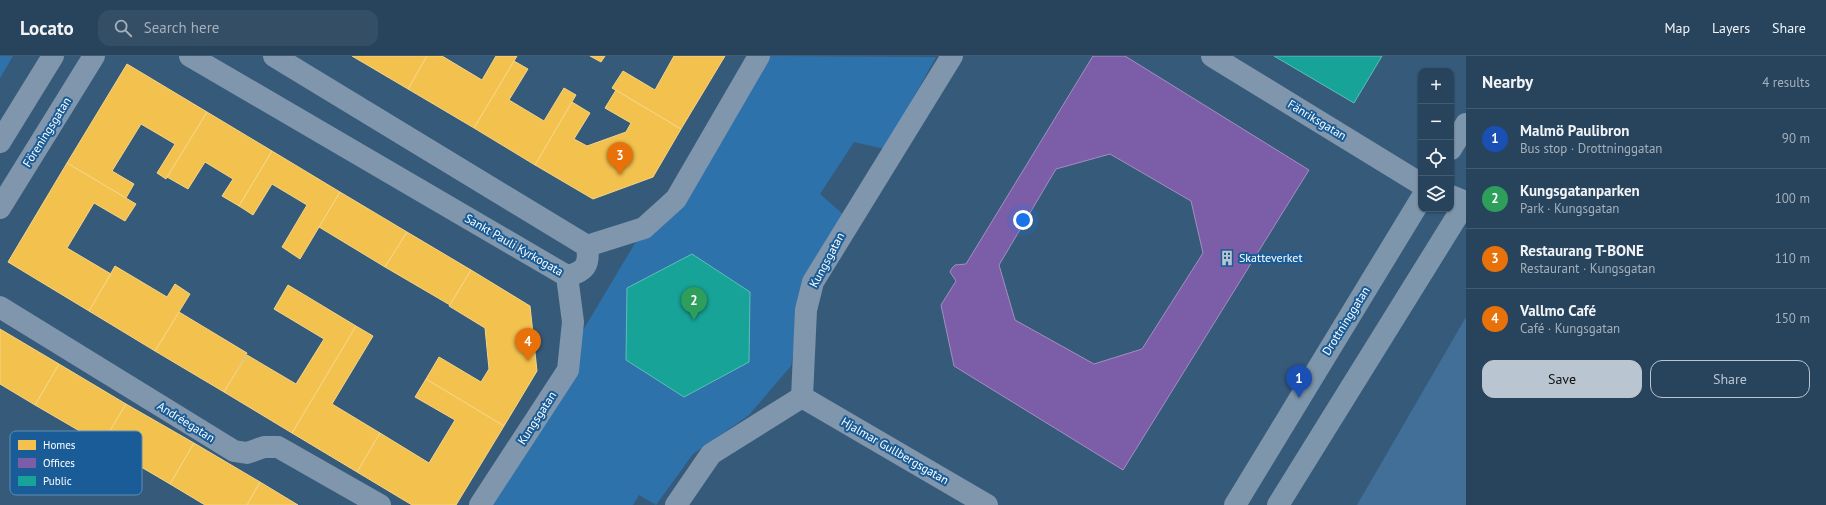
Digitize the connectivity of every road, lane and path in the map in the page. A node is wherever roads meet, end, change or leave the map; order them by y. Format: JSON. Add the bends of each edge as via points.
{"nodes":[{"id":1,"x":53,"y":56,"type":"edge"},
{"id":2,"x":94,"y":56,"type":"edge"},
{"id":3,"x":190,"y":56,"type":"edge"},
{"id":4,"x":274,"y":56,"type":"edge"},
{"id":5,"x":759,"y":56,"type":"edge"},
{"id":6,"x":952,"y":56,"type":"edge"},
{"id":7,"x":1212,"y":56,"type":"edge"},
{"id":8,"x":1466,"y":124,"type":"edge"},
{"id":9,"x":0,"y":142,"type":"edge"},
{"id":10,"x":1454,"y":144,"type":"edge"},
{"id":11,"x":1418,"y":182,"type":"edge"},
{"id":12,"x":1454,"y":197,"type":"edge"},
{"id":13,"x":1466,"y":202,"type":"edge"},
{"id":14,"x":1418,"y":204,"type":"edge"},
{"id":15,"x":0,"y":208,"type":"edge"},
{"id":16,"x":587,"y":246,"type":"junction"},
{"id":17,"x":567,"y":276,"type":"junction"},
{"id":18,"x":0,"y":307,"type":"edge"},
{"id":19,"x":802,"y":396,"type":"junction"},
{"id":20,"x":380,"y":505,"type":"edge"},
{"id":21,"x":480,"y":505,"type":"edge"},
{"id":22,"x":676,"y":505,"type":"edge"},
{"id":23,"x":987,"y":505,"type":"edge"},
{"id":24,"x":1234,"y":505,"type":"edge"},
{"id":25,"x":1278,"y":505,"type":"edge"}],
"edges":[{"from":1,"to":9,"type":"street"},
{"from":2,"to":15,"type":"street","name":"Föreningsgatan"},
{"from":3,"to":17,"type":"street","name":"Sankt Pauli Kyrkogata"},
{"from":4,"to":16,"type":"street"},
{"from":5,"to":16,"type":"street","via":[[676,199],[644,228]]},
{"from":6,"to":19,"type":"street","name":"Kungsgatan","via":[[813,282],[806,310]]},
{"from":7,"to":11,"type":"street","name":"Fänriksgatan"},
{"from":8,"to":10,"type":"main road"},
{"from":12,"to":13,"type":"street"},
{"from":13,"to":25,"type":"main road"},
{"from":14,"to":24,"type":"main road","name":"Drottninggatan"},
{"from":16,"to":17,"type":"street","name":"Sankt Pauli Kyrkogata","via":[[589,256],[586,267],[578,274]]},
{"from":17,"to":21,"type":"street","name":"Kungsgatan","via":[[573,322],[568,370]]},
{"from":18,"to":20,"type":"street","name":"Andréegatan","via":[[234,451],[247,453],[264,447],[278,447]]},
{"from":19,"to":22,"type":"street","via":[[711,454]]},
{"from":19,"to":23,"type":"street","name":"Hjalmar Gullbergsgatan"}]}
